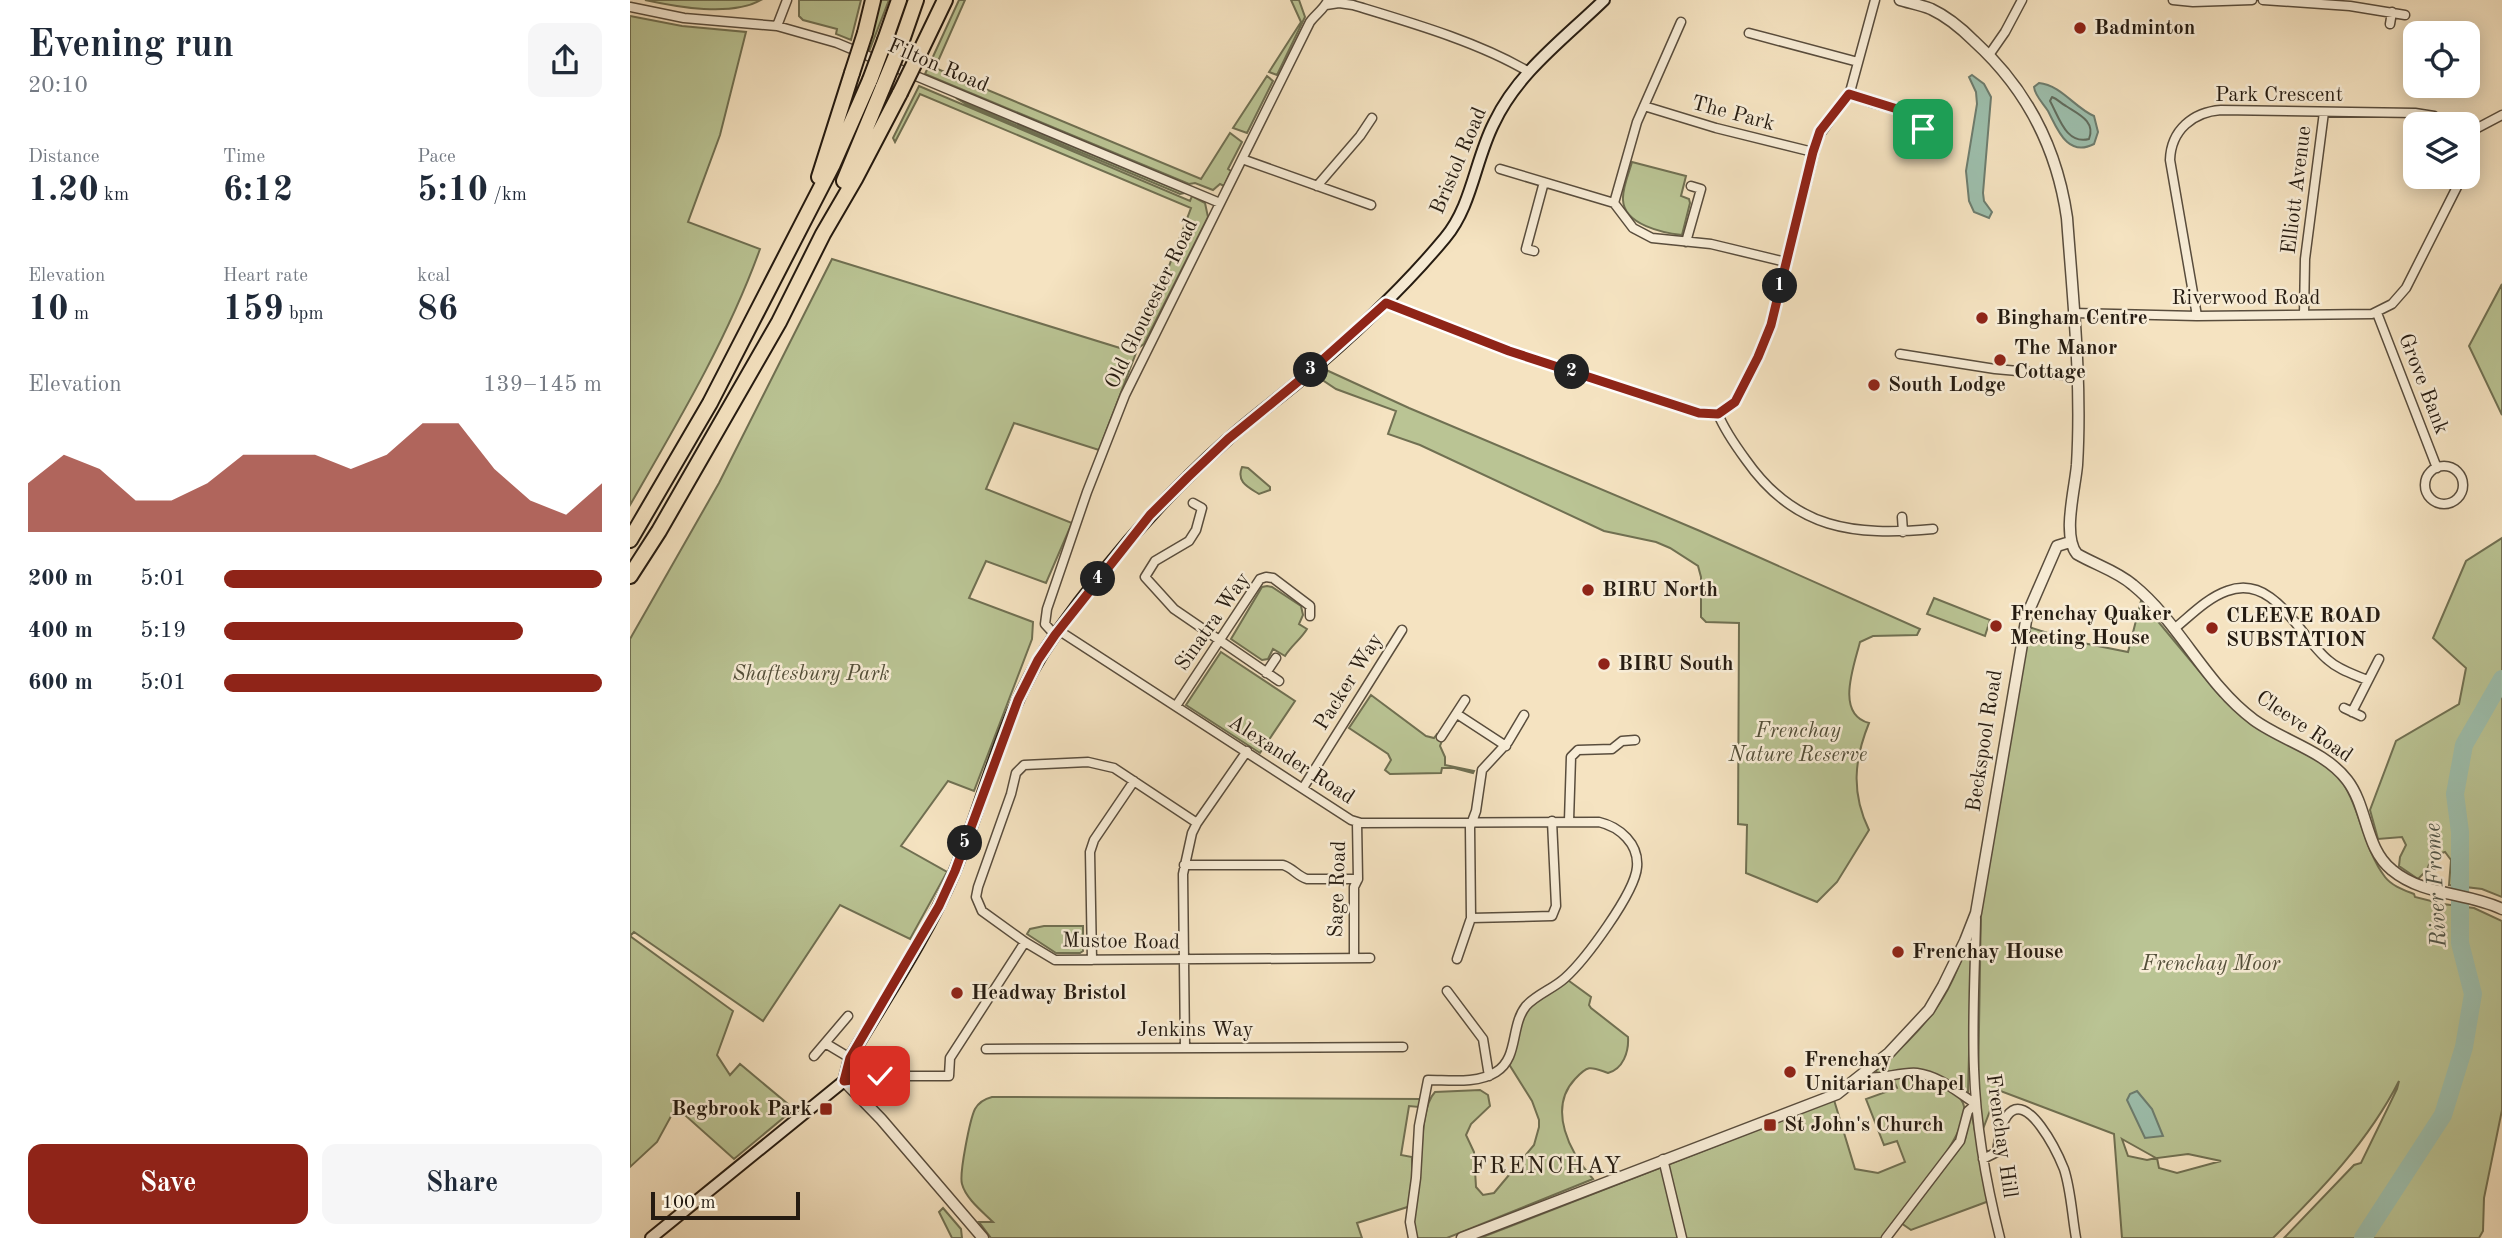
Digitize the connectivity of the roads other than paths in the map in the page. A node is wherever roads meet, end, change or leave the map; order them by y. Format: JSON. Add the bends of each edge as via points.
{"nodes":[{"id":1,"x":787,"y":0,"type":"edge"},
{"id":2,"x":873,"y":0,"type":"edge"},
{"id":3,"x":899,"y":0,"type":"edge"},
{"id":4,"x":916,"y":0,"type":"edge"},
{"id":5,"x":945,"y":0,"type":"edge"},
{"id":6,"x":1604,"y":0,"type":"edge"},
{"id":7,"x":1875,"y":0,"type":"edge"},
{"id":8,"x":1900,"y":0,"type":"edge"},
{"id":9,"x":2022,"y":0,"type":"edge"},
{"id":10,"x":2173,"y":0,"type":"edge"},
{"id":11,"x":2252,"y":0,"type":"edge"},
{"id":12,"x":2263,"y":0,"type":"edge"},
{"id":13,"x":1327,"y":2,"type":"edge"},
{"id":14,"x":630,"y":7,"type":"edge"},
{"id":15,"x":2392,"y":12,"type":"junction"},
{"id":16,"x":2405,"y":15,"type":"dead end"},
{"id":17,"x":1681,"y":22,"type":"dead end"},
{"id":18,"x":2390,"y":24,"type":"dead end"},
{"id":19,"x":777,"y":26,"type":"junction"},
{"id":20,"x":1749,"y":33,"type":"dead end"},
{"id":21,"x":1989,"y":55,"type":"junction"},
{"id":22,"x":1858,"y":62,"type":"junction"},
{"id":23,"x":1529,"y":72,"type":"junction"},
{"id":24,"x":877,"y":83,"type":"junction"},
{"id":25,"x":1849,"y":94,"type":"junction"},
{"id":26,"x":1644,"y":106,"type":"junction"},
{"id":27,"x":1928,"y":106,"type":"dead end"},
{"id":28,"x":2501,"y":110,"type":"edge"},
{"id":29,"x":2324,"y":112,"type":"junction"},
{"id":30,"x":2403,"y":113,"type":"edge"},
{"id":31,"x":1372,"y":118,"type":"dead end"},
{"id":32,"x":1926,"y":118,"type":"junction"},
{"id":33,"x":1355,"y":121,"type":"dead end"},
{"id":34,"x":2480,"y":125,"type":"edge"},
{"id":35,"x":1366,"y":127,"type":"junction"},
{"id":36,"x":1923,"y":129,"type":"dead end"},
{"id":37,"x":1813,"y":152,"type":"junction"},
{"id":38,"x":1242,"y":159,"type":"junction"},
{"id":39,"x":1500,"y":169,"type":"dead end"},
{"id":40,"x":1544,"y":182,"type":"junction"},
{"id":41,"x":1317,"y":186,"type":"junction"},
{"id":42,"x":1691,"y":186,"type":"dead end"},
{"id":43,"x":2456,"y":189,"type":"edge"},
{"id":44,"x":1220,"y":204,"type":"junction"},
{"id":45,"x":1614,"y":204,"type":"junction"},
{"id":46,"x":811,"y":205,"type":"junction"},
{"id":47,"x":1371,"y":205,"type":"dead end"},
{"id":48,"x":822,"y":234,"type":"junction"},
{"id":49,"x":1686,"y":242,"type":"junction"},
{"id":50,"x":1534,"y":251,"type":"dead end"},
{"id":51,"x":1786,"y":262,"type":"junction"},
{"id":52,"x":1386,"y":303,"type":"junction"},
{"id":53,"x":2073,"y":313,"type":"junction"},
{"id":54,"x":2377,"y":313,"type":"junction"},
{"id":55,"x":2197,"y":316,"type":"junction"},
{"id":56,"x":2304,"y":316,"type":"junction"},
{"id":57,"x":1900,"y":354,"type":"dead end"},
{"id":58,"x":2076,"y":376,"type":"junction"},
{"id":59,"x":1718,"y":414,"type":"junction"},
{"id":60,"x":2437,"y":468,"type":"junction"},
{"id":61,"x":1193,"y":503,"type":"dead end"},
{"id":62,"x":1902,"y":517,"type":"dead end"},
{"id":63,"x":1933,"y":529,"type":"dead end"},
{"id":64,"x":1903,"y":531,"type":"junction"},
{"id":65,"x":630,"y":540,"type":"edge"},
{"id":66,"x":2070,"y":541,"type":"junction"},
{"id":67,"x":630,"y":576,"type":"edge"},
{"id":68,"x":1310,"y":617,"type":"dead end"},
{"id":69,"x":2174,"y":629,"type":"junction"},
{"id":70,"x":1402,"y":630,"type":"dead end"},
{"id":71,"x":1057,"y":632,"type":"junction"},
{"id":72,"x":1384,"y":635,"type":"dead end"},
{"id":73,"x":1220,"y":641,"type":"junction"},
{"id":74,"x":1394,"y":642,"type":"junction"},
{"id":75,"x":1276,"y":658,"type":"dead end"},
{"id":76,"x":2379,"y":659,"type":"dead end"},
{"id":77,"x":1266,"y":673,"type":"junction"},
{"id":78,"x":2367,"y":680,"type":"junction"},
{"id":79,"x":1279,"y":681,"type":"dead end"},
{"id":80,"x":1465,"y":700,"type":"dead end"},
{"id":81,"x":1176,"y":706,"type":"junction"},
{"id":82,"x":1457,"y":714,"type":"junction"},
{"id":83,"x":1524,"y":715,"type":"dead end"},
{"id":84,"x":2361,"y":716,"type":"dead end"},
{"id":85,"x":1441,"y":737,"type":"dead end"},
{"id":86,"x":1635,"y":740,"type":"dead end"},
{"id":87,"x":1506,"y":746,"type":"junction"},
{"id":88,"x":1247,"y":751,"type":"junction"},
{"id":89,"x":1134,"y":781,"type":"junction"},
{"id":90,"x":1303,"y":788,"type":"junction"},
{"id":91,"x":1473,"y":821,"type":"junction"},
{"id":92,"x":1552,"y":821,"type":"junction"},
{"id":93,"x":1572,"y":821,"type":"junction"},
{"id":94,"x":1357,"y":822,"type":"junction"},
{"id":95,"x":1197,"y":823,"type":"junction"},
{"id":96,"x":1184,"y":865,"type":"junction"},
{"id":97,"x":1357,"y":879,"type":"junction"},
{"id":98,"x":2502,"y":909,"type":"edge"},
{"id":99,"x":1976,"y":913,"type":"junction"},
{"id":100,"x":1471,"y":918,"type":"junction"},
{"id":101,"x":1025,"y":942,"type":"junction"},
{"id":102,"x":1354,"y":958,"type":"junction"},
{"id":103,"x":1370,"y":958,"type":"dead end"},
{"id":104,"x":1457,"y":959,"type":"dead end"},
{"id":105,"x":1092,"y":960,"type":"junction"},
{"id":106,"x":1184,"y":960,"type":"junction"},
{"id":107,"x":1447,"y":991,"type":"dead end"},
{"id":108,"x":848,"y":1016,"type":"dead end"},
{"id":109,"x":825,"y":1043,"type":"junction"},
{"id":110,"x":1403,"y":1047,"type":"dead end"},
{"id":111,"x":1185,"y":1048,"type":"junction"},
{"id":112,"x":986,"y":1049,"type":"dead end"},
{"id":113,"x":814,"y":1056,"type":"dead end"},
{"id":114,"x":850,"y":1058,"type":"junction"},
{"id":115,"x":1489,"y":1076,"type":"junction"},
{"id":116,"x":1862,"y":1076,"type":"junction"},
{"id":117,"x":844,"y":1081,"type":"junction"},
{"id":118,"x":1976,"y":1104,"type":"junction"},
{"id":119,"x":1663,"y":1159,"type":"junction"},
{"id":120,"x":1983,"y":1159,"type":"junction"},
{"id":121,"x":651,"y":1238,"type":"edge"},
{"id":122,"x":983,"y":1238,"type":"edge"},
{"id":123,"x":1413,"y":1238,"type":"edge"},
{"id":124,"x":1462,"y":1238,"type":"edge"},
{"id":125,"x":1682,"y":1238,"type":"edge"},
{"id":126,"x":1886,"y":1238,"type":"edge"},
{"id":127,"x":2000,"y":1238,"type":"edge"},
{"id":128,"x":2076,"y":1238,"type":"edge"}],
"edges":[{"from":1,"to":19,"type":"street"},
{"from":2,"to":46,"type":"highway","bridge":true},
{"from":3,"to":24,"type":"highway","bridge":true},
{"from":4,"to":24,"type":"highway","bridge":true,"via":[[900,46]]},
{"from":5,"to":48,"type":"highway","bridge":true,"via":[[855,179]]},
{"from":6,"to":23,"type":"main road","name":"Bristol Road"},
{"from":7,"to":22,"type":"street"},
{"from":8,"to":21,"type":"street","via":[[1932,10],[1963,30]]},
{"from":9,"to":21,"type":"street"},
{"from":10,"to":11,"type":"street"},
{"from":12,"to":15,"type":"street"},
{"from":13,"to":23,"type":"street","via":[[1353,5],[1436,31]]},
{"from":13,"to":38,"type":"street","name":"Old Gloucester Road","via":[[1310,23]]},
{"from":14,"to":19,"type":"street","name":"Filton Road","via":[[684,18]]},
{"from":15,"to":16,"type":"street"},
{"from":15,"to":18,"type":"street"},
{"from":17,"to":26,"type":"street"},
{"from":19,"to":44,"type":"street","name":"Filton Road","via":[[837,43]]},
{"from":20,"to":22,"type":"street"},
{"from":21,"to":53,"type":"street","via":[[2026,99],[2052,152],[2064,195]]},
{"from":22,"to":25,"type":"street"},
{"from":23,"to":52,"type":"main road","name":"Bristol Road","via":[[1495,120],[1479,155],[1465,207],[1447,236]]},
{"from":24,"to":46,"type":"highway"},
{"from":24,"to":48,"type":"highway"},
{"from":25,"to":32,"type":"street"},
{"from":25,"to":37,"type":"street","via":[[1820,131]]},
{"from":26,"to":37,"type":"street","name":"The Park"},
{"from":26,"to":45,"type":"street"},
{"from":27,"to":32,"type":"street"},
{"from":28,"to":34,"type":"street"},
{"from":29,"to":30,"type":"street","name":"Park Crescent"},
{"from":29,"to":55,"type":"street","name":"Park Crescent","via":[[2210,111],[2190,120],[2177,135],[2170,164]]},
{"from":29,"to":56,"type":"street","name":"Elliott Avenue","via":[[2306,250]]},
{"from":31,"to":35,"type":"street"},
{"from":32,"to":36,"type":"street"},
{"from":33,"to":35,"type":"street"},
{"from":35,"to":41,"type":"street"},
{"from":37,"to":51,"type":"street"},
{"from":38,"to":41,"type":"street"},
{"from":38,"to":44,"type":"street","name":"Old Gloucester Road"},
{"from":39,"to":40,"type":"street"},
{"from":40,"to":45,"type":"street"},
{"from":40,"to":50,"type":"street","via":[[1526,249]]},
{"from":41,"to":47,"type":"street"},
{"from":42,"to":49,"type":"street","via":[[1701,189]]},
{"from":43,"to":54,"type":"street","via":[[2406,288]]},
{"from":44,"to":71,"type":"street","name":"Old Gloucester Road","via":[[1125,395],[1087,492],[1045,615],[1047,628]]},
{"from":45,"to":49,"type":"street","via":[[1645,236]]},
{"from":46,"to":65,"type":"highway","via":[[710,403]]},
{"from":48,"to":67,"type":"highway","via":[[779,323]]},
{"from":49,"to":51,"type":"street"},
{"from":51,"to":59,"type":"street","via":[[1758,357],[1735,402]]},
{"from":52,"to":59,"type":"street","via":[[1509,351],[1699,413]]},
{"from":52,"to":71,"type":"main road","name":"Bristol Road","via":[[1228,439],[1150,515]]},
{"from":53,"to":55,"type":"street","name":"Riverwood Road"},
{"from":53,"to":58,"type":"street"},
{"from":54,"to":56,"type":"street","name":"Riverwood Road"},
{"from":54,"to":60,"type":"street","name":"Grove Bank"},
{"from":55,"to":56,"type":"street","name":"Riverwood Road"},
{"from":57,"to":58,"type":"street"},
{"from":58,"to":66,"type":"street","via":[[2077,465]]},
{"from":59,"to":64,"type":"street","via":[[1758,478],[1793,508],[1832,526]]},
{"from":60,"to":60,"type":"street","name":"Grove Bank","via":[[2427,476],[2426,491],[2435,502],[2450,503],[2461,493],[2461,478],[2450,468]]},
{"from":61,"to":73,"type":"street","via":[[1202,508],[1189,541],[1155,561],[1145,577],[1174,610]]},
{"from":62,"to":64,"type":"street"},
{"from":63,"to":64,"type":"street"},
{"from":66,"to":69,"type":"street","name":"Cleeve Road","via":[[2077,554],[2133,584]]},
{"from":66,"to":99,"type":"street","name":"Beckspool Road","via":[[2057,546],[2027,615]]},
{"from":68,"to":73,"type":"street","name":"Sinatra Way","via":[[1310,606],[1266,577],[1260,579]]},
{"from":69,"to":78,"type":"street","via":[[2215,596],[2240,587],[2257,590],[2273,598],[2326,659]]},
{"from":69,"to":98,"type":"street","name":"Cleeve Road","via":[[2227,696],[2254,720],[2336,768],[2348,781],[2390,869],[2403,878]]},
{"from":70,"to":74,"type":"street","name":"Packer Way"},
{"from":71,"to":81,"type":"street","name":"Alexander Road"},
{"from":71,"to":114,"type":"main road","name":"Bristol Road","via":[[1018,700],[939,906]]},
{"from":72,"to":74,"type":"street"},
{"from":73,"to":77,"type":"street"},
{"from":73,"to":81,"type":"street","name":"Sinatra Way"},
{"from":74,"to":90,"type":"street","name":"Packer Way"},
{"from":75,"to":77,"type":"street"},
{"from":76,"to":78,"type":"street"},
{"from":77,"to":79,"type":"street"},
{"from":78,"to":84,"type":"street","via":[[2348,710]]},
{"from":80,"to":82,"type":"street"},
{"from":81,"to":88,"type":"street","name":"Alexander Road"},
{"from":82,"to":85,"type":"street"},
{"from":82,"to":87,"type":"street"},
{"from":83,"to":87,"type":"street"},
{"from":86,"to":93,"type":"street","via":[[1622,741],[1612,749],[1573,752]]},
{"from":87,"to":91,"type":"street","via":[[1482,770]]},
{"from":88,"to":90,"type":"street","name":"Alexander Road"},
{"from":88,"to":95,"type":"street"},
{"from":89,"to":95,"type":"street","name":"Mustoe Road"},
{"from":89,"to":101,"type":"street","name":"Mustoe Road","via":[[1101,763],[1026,764],[1018,769],[976,897],[982,911]]},
{"from":89,"to":105,"type":"street","via":[[1090,852]]},
{"from":90,"to":94,"type":"street","name":"Alexander Road"},
{"from":91,"to":92,"type":"street","name":"Alexander Road"},
{"from":91,"to":94,"type":"street","name":"Alexander Road"},
{"from":91,"to":100,"type":"street"},
{"from":92,"to":93,"type":"street","name":"Alexander Road"},
{"from":92,"to":100,"type":"street","via":[[1556,906],[1552,916]]},
{"from":93,"to":115,"type":"street","name":"Alexander Road","via":[[1599,822],[1623,833],[1635,856],[1636,874],[1576,967],[1524,1008],[1510,1056]]},
{"from":94,"to":97,"type":"street","name":"Sage Road"},
{"from":95,"to":96,"type":"street"},
{"from":96,"to":97,"type":"street","via":[[1283,865],[1307,879]]},
{"from":96,"to":106,"type":"street"},
{"from":97,"to":102,"type":"street","name":"Sage Road"},
{"from":99,"to":116,"type":"street","name":"Beckspool Road","via":[[1929,1010]]},
{"from":99,"to":118,"type":"street","name":"Frenchay Hill"},
{"from":100,"to":104,"type":"street"},
{"from":101,"to":105,"type":"street","name":"Mustoe Road","via":[[1055,960]]},
{"from":101,"to":117,"type":"street","via":[[950,1058],[948,1076]]},
{"from":102,"to":103,"type":"street","name":"Mustoe Road"},
{"from":102,"to":106,"type":"street","name":"Mustoe Road"},
{"from":105,"to":106,"type":"street","name":"Mustoe Road"},
{"from":106,"to":111,"type":"street"},
{"from":107,"to":115,"type":"street","via":[[1483,1039]]},
{"from":108,"to":109,"type":"street"},
{"from":109,"to":113,"type":"street"},
{"from":109,"to":114,"type":"street"},
{"from":110,"to":111,"type":"street","name":"Jenkins Way"},
{"from":111,"to":112,"type":"street","name":"Jenkins Way"},
{"from":114,"to":117,"type":"main road","name":"Bristol Road"},
{"from":115,"to":123,"type":"street","via":[[1428,1080],[1419,1126],[1410,1222]]},
{"from":116,"to":118,"type":"street","name":"Beckspool Road","via":[[1918,1073],[1942,1081]]},
{"from":116,"to":119,"type":"street","name":"Beckspool Road","via":[[1837,1094]]},
{"from":117,"to":121,"type":"main road"},
{"from":117,"to":122,"type":"street"},
{"from":118,"to":120,"type":"street","name":"Frenchay Hill"},
{"from":118,"to":126,"type":"street","via":[[1968,1111],[1960,1141]]},
{"from":119,"to":124,"type":"street","name":"Beckspool Road"},
{"from":119,"to":125,"type":"street"},
{"from":120,"to":127,"type":"street","name":"Frenchay Hill"},
{"from":120,"to":128,"type":"street","via":[[1997,1152],[2006,1117],[2019,1109],[2026,1112],[2046,1134],[2065,1172]]}]}
